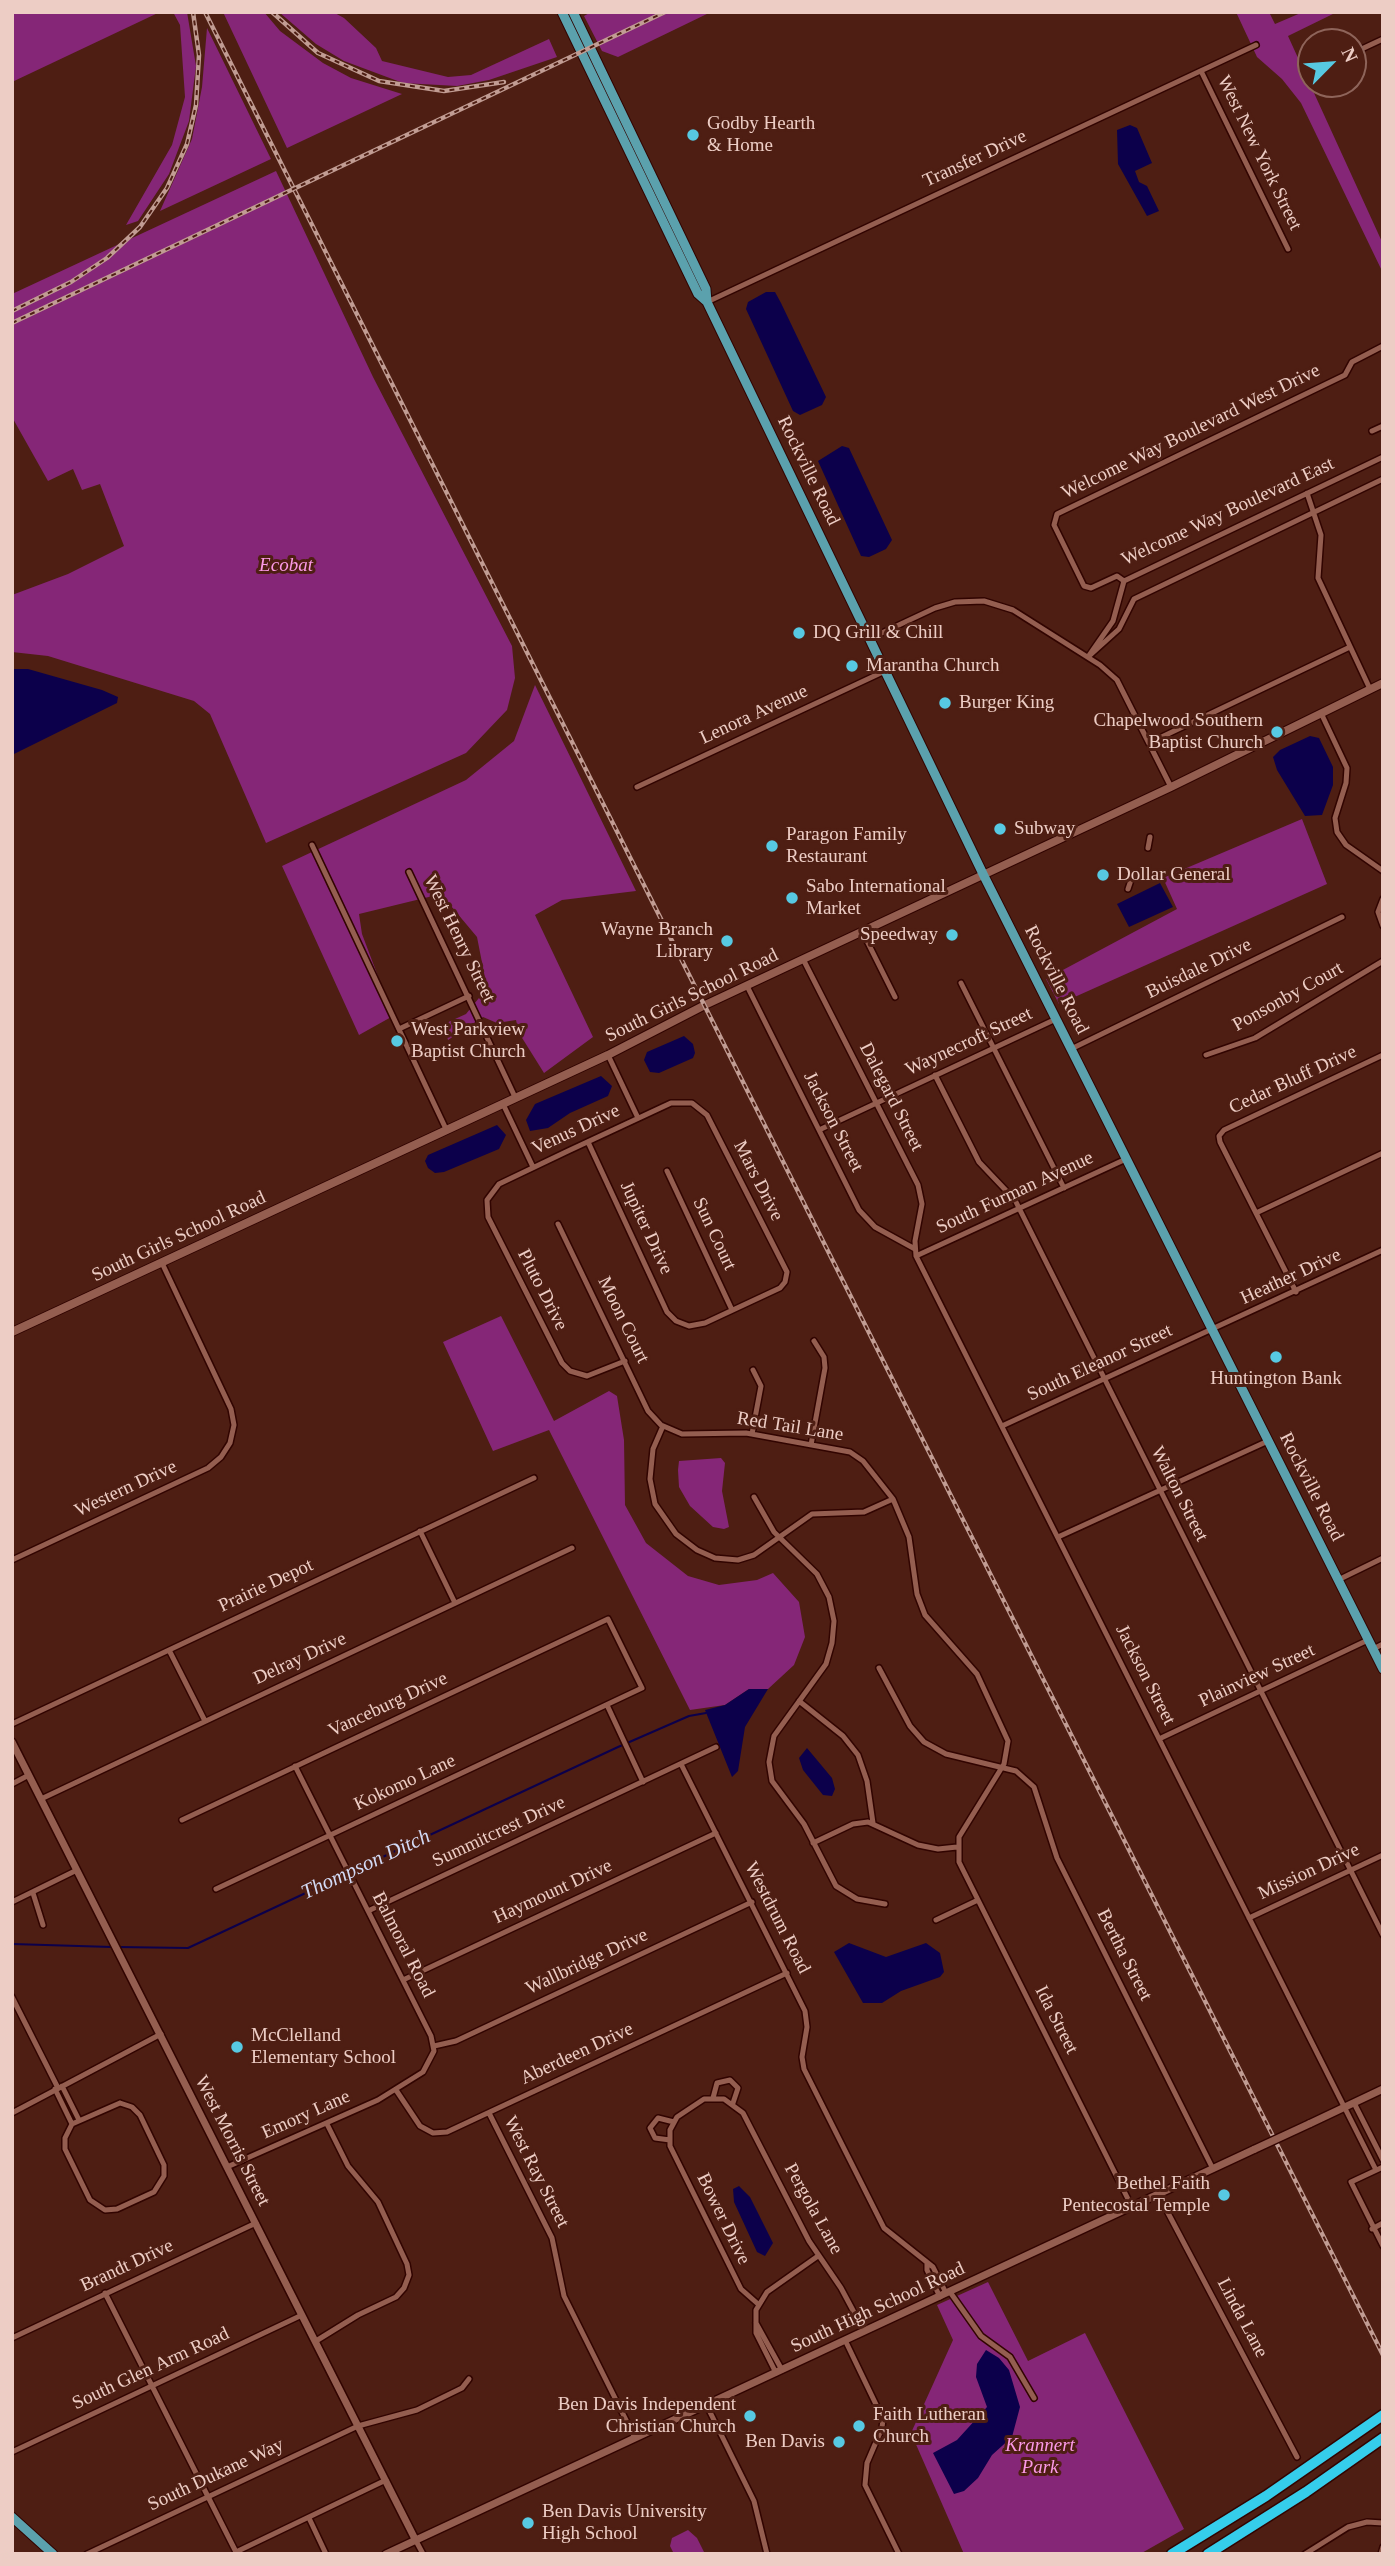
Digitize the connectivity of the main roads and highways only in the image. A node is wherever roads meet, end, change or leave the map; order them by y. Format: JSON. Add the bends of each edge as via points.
{"nodes":[{"id":1,"x":562,"y":12,"type":"edge"},
{"id":2,"x":573,"y":12,"type":"edge"},
{"id":3,"x":707,"y":302,"type":"junction"},
{"id":4,"x":1383,"y":683,"type":"edge"},
{"id":5,"x":984,"y":876,"type":"junction"},
{"id":6,"x":12,"y":1332,"type":"edge"},
{"id":7,"x":1383,"y":1669,"type":"edge"},
{"id":8,"x":1383,"y":2415,"type":"edge"},
{"id":9,"x":1383,"y":2438,"type":"edge"},
{"id":10,"x":1383,"y":2447,"type":"edge"},
{"id":11,"x":1348,"y":2463,"type":"junction"},
{"id":12,"x":12,"y":2517,"type":"edge"},
{"id":13,"x":53,"y":2554,"type":"edge"},
{"id":14,"x":1172,"y":2554,"type":"edge"},
{"id":15,"x":1208,"y":2554,"type":"edge"}],
"edges":[{"from":1,"to":3,"type":"main road","name":"Rockville Road","via":[[698,294]]},
{"from":2,"to":3,"type":"main road","name":"Rockville Road","via":[[706,289]]},
{"from":3,"to":5,"type":"main road","name":"Rockville Road"},
{"from":4,"to":5,"type":"main road","name":"South Girls School Road"},
{"from":5,"to":6,"type":"main road","name":"South Girls School Road"},
{"from":5,"to":7,"type":"main road","name":"Rockville Road"},
{"from":8,"to":14,"type":"highway"},
{"from":9,"to":11,"type":"highway"},
{"from":10,"to":11,"type":"highway"},
{"from":11,"to":15,"type":"highway"},
{"from":12,"to":13,"type":"main road"}]}
